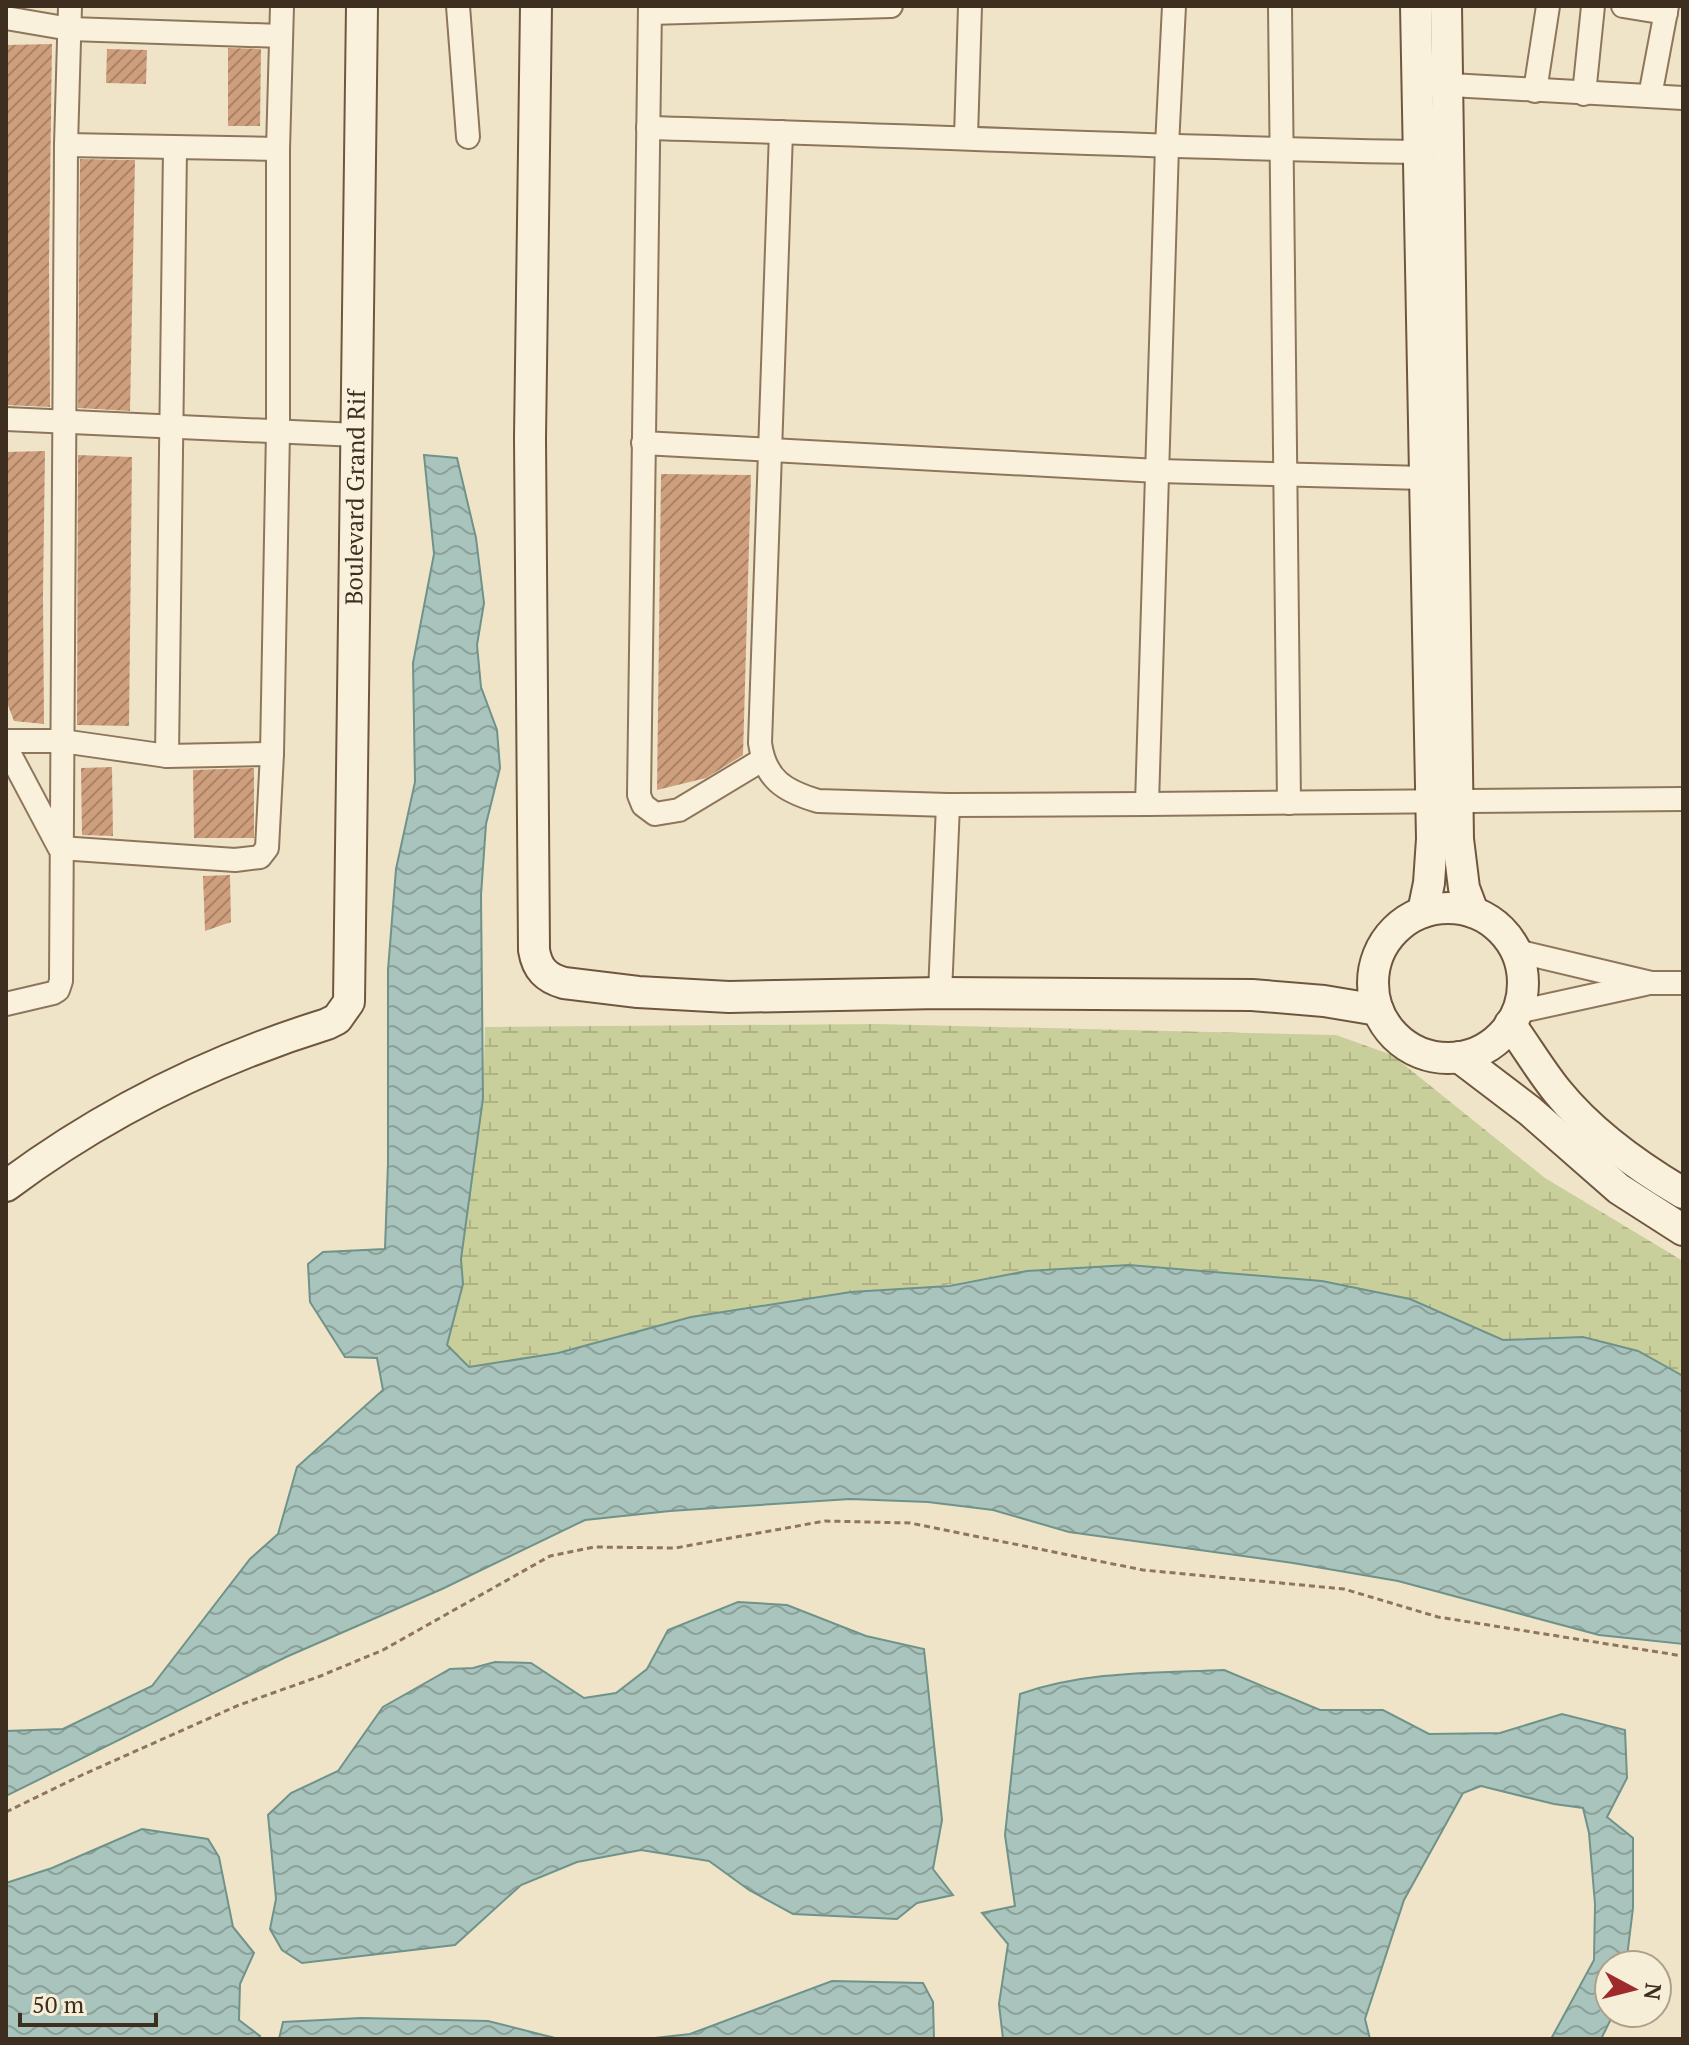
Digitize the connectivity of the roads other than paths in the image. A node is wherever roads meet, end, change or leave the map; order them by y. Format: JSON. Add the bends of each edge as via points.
{"nodes":[{"id":1,"x":70,"y":6,"type":"edge"},
{"id":2,"x":282,"y":6,"type":"edge"},
{"id":3,"x":362,"y":6,"type":"edge"},
{"id":4,"x":458,"y":6,"type":"edge"},
{"id":5,"x":536,"y":6,"type":"edge"},
{"id":6,"x":891,"y":6,"type":"edge"},
{"id":7,"x":970,"y":6,"type":"edge"},
{"id":8,"x":1174,"y":6,"type":"edge"},
{"id":9,"x":1280,"y":6,"type":"edge"},
{"id":10,"x":1416,"y":6,"type":"edge"},
{"id":11,"x":1446,"y":6,"type":"edge"},
{"id":12,"x":1548,"y":6,"type":"edge"},
{"id":13,"x":1593,"y":6,"type":"edge"},
{"id":14,"x":1623,"y":6,"type":"edge"},
{"id":15,"x":1666,"y":9,"type":"edge"},
{"id":16,"x":650,"y":10,"type":"edge"},
{"id":17,"x":6,"y":18,"type":"edge"},
{"id":18,"x":70,"y":29,"type":"junction"},
{"id":19,"x":281,"y":36,"type":"junction"},
{"id":20,"x":1433,"y":84,"type":"junction"},
{"id":21,"x":1535,"y":91,"type":"junction"},
{"id":22,"x":1584,"y":94,"type":"junction"},
{"id":23,"x":1650,"y":96,"type":"junction"},
{"id":24,"x":1683,"y":98,"type":"edge"},
{"id":25,"x":648,"y":128,"type":"junction"},
{"id":26,"x":781,"y":132,"type":"junction"},
{"id":27,"x":468,"y":137,"type":"dead end"},
{"id":28,"x":966,"y":137,"type":"junction"},
{"id":29,"x":66,"y":145,"type":"junction"},
{"id":30,"x":1167,"y":146,"type":"junction"},
{"id":31,"x":175,"y":149,"type":"junction"},
{"id":32,"x":278,"y":149,"type":"junction"},
{"id":33,"x":1281,"y":150,"type":"junction"},
{"id":34,"x":1419,"y":152,"type":"junction"},
{"id":35,"x":6,"y":419,"type":"edge"},
{"id":36,"x":64,"y":421,"type":"junction"},
{"id":37,"x":171,"y":425,"type":"junction"},
{"id":38,"x":278,"y":431,"type":"junction"},
{"id":39,"x":357,"y":435,"type":"junction"},
{"id":40,"x":643,"y":443,"type":"junction"},
{"id":41,"x":770,"y":450,"type":"junction"},
{"id":42,"x":1158,"y":471,"type":"junction"},
{"id":43,"x":1284,"y":475,"type":"junction"},
{"id":44,"x":1424,"y":478,"type":"junction"},
{"id":45,"x":6,"y":741,"type":"edge"},
{"id":46,"x":62,"y":741,"type":"junction"},
{"id":47,"x":6,"y":747,"type":"edge"},
{"id":48,"x":272,"y":754,"type":"junction"},
{"id":49,"x":167,"y":756,"type":"junction"},
{"id":50,"x":762,"y":760,"type":"junction"},
{"id":51,"x":1683,"y":799,"type":"edge"},
{"id":52,"x":1444,"y":801,"type":"junction"},
{"id":53,"x":1289,"y":803,"type":"junction"},
{"id":54,"x":1147,"y":804,"type":"junction"},
{"id":55,"x":948,"y":805,"type":"junction"},
{"id":56,"x":60,"y":848,"type":"junction"},
{"id":57,"x":1423,"y":912,"type":"junction"},
{"id":58,"x":1473,"y":912,"type":"junction"},
{"id":59,"x":1516,"y":951,"type":"junction"},
{"id":60,"x":1651,"y":983,"type":"junction"},
{"id":61,"x":1683,"y":983,"type":"edge"},
{"id":62,"x":940,"y":993,"type":"junction"},
{"id":63,"x":6,"y":1004,"type":"edge"},
{"id":64,"x":1378,"y":1010,"type":"junction"},
{"id":65,"x":1514,"y":1018,"type":"junction"},
{"id":66,"x":1459,"y":1057,"type":"junction"},
{"id":67,"x":6,"y":1186,"type":"edge"},
{"id":68,"x":1683,"y":1193,"type":"edge"},
{"id":69,"x":1683,"y":1230,"type":"edge"}],
"edges":[{"from":1,"to":18,"type":"street"},
{"from":2,"to":19,"type":"street"},
{"from":3,"to":39,"type":"main road","name":"Boulevard Grand Rif"},
{"from":4,"to":27,"type":"street"},
{"from":5,"to":62,"type":"main road","via":[[530,438],[535,960],[546,976],[564,983],[638,992]]},
{"from":6,"to":16,"type":"street"},
{"from":7,"to":28,"type":"street"},
{"from":8,"to":30,"type":"street"},
{"from":9,"to":33,"type":"street"},
{"from":10,"to":20,"type":"main road"},
{"from":11,"to":20,"type":"main road"},
{"from":12,"to":21,"type":"street"},
{"from":13,"to":22,"type":"street"},
{"from":14,"to":15,"type":"street"},
{"from":15,"to":23,"type":"street"},
{"from":16,"to":25,"type":"street"},
{"from":17,"to":18,"type":"street"},
{"from":18,"to":19,"type":"street"},
{"from":18,"to":29,"type":"street"},
{"from":19,"to":32,"type":"street"},
{"from":20,"to":21,"type":"street"},
{"from":20,"to":34,"type":"main road"},
{"from":20,"to":52,"type":"main road"},
{"from":21,"to":22,"type":"street"},
{"from":22,"to":23,"type":"street"},
{"from":23,"to":24,"type":"street"},
{"from":25,"to":26,"type":"street"},
{"from":25,"to":40,"type":"street"},
{"from":26,"to":28,"type":"street"},
{"from":26,"to":41,"type":"street"},
{"from":28,"to":30,"type":"street"},
{"from":29,"to":31,"type":"street"},
{"from":29,"to":36,"type":"street"},
{"from":30,"to":33,"type":"street"},
{"from":30,"to":42,"type":"street"},
{"from":31,"to":32,"type":"street"},
{"from":31,"to":37,"type":"street"},
{"from":32,"to":38,"type":"street"},
{"from":33,"to":34,"type":"street"},
{"from":33,"to":43,"type":"street"},
{"from":34,"to":44,"type":"main road"},
{"from":35,"to":36,"type":"street"},
{"from":36,"to":37,"type":"street"},
{"from":36,"to":46,"type":"street"},
{"from":37,"to":38,"type":"street"},
{"from":37,"to":49,"type":"street"},
{"from":38,"to":39,"type":"street"},
{"from":38,"to":48,"type":"street"},
{"from":39,"to":67,"type":"main road","name":"Boulevard Grand Rif","via":[[349,1002],[337,1019],[155,1093]]},
{"from":40,"to":41,"type":"street"},
{"from":40,"to":50,"type":"street","via":[[639,795],[655,814],[679,810]]},
{"from":41,"to":42,"type":"street"},
{"from":41,"to":50,"type":"street"},
{"from":42,"to":43,"type":"street"},
{"from":42,"to":54,"type":"street"},
{"from":43,"to":44,"type":"street"},
{"from":43,"to":53,"type":"street"},
{"from":44,"to":52,"type":"main road"},
{"from":45,"to":46,"type":"street"},
{"from":46,"to":49,"type":"street"},
{"from":46,"to":56,"type":"street"},
{"from":47,"to":56,"type":"street"},
{"from":48,"to":49,"type":"street"},
{"from":48,"to":56,"type":"street","via":[[269,836],[260,857],[222,860]]},
{"from":50,"to":55,"type":"street","via":[[779,783],[818,801]]},
{"from":51,"to":52,"type":"street"},
{"from":52,"to":53,"type":"street"},
{"from":52,"to":57,"type":"main road"},
{"from":52,"to":58,"type":"main road"},
{"from":53,"to":54,"type":"street"},
{"from":54,"to":55,"type":"street"},
{"from":55,"to":62,"type":"street"},
{"from":56,"to":63,"type":"street","via":[[60,985],[53,993]]},
{"from":57,"to":58,"type":"main road"},
{"from":57,"to":64,"type":"main road","via":[[1392,933],[1381,949],[1373,982]]},
{"from":58,"to":59,"type":"main road","via":[[1490,921]]},
{"from":59,"to":60,"type":"street"},
{"from":59,"to":65,"type":"main road","via":[[1523,981]]},
{"from":60,"to":61,"type":"street"},
{"from":60,"to":65,"type":"street"},
{"from":62,"to":64,"type":"main road","via":[[1276,996]]},
{"from":64,"to":66,"type":"main road","via":[[1404,1044],[1440,1058]]},
{"from":65,"to":66,"type":"main road","via":[[1497,1040]]},
{"from":65,"to":68,"type":"main road","via":[[1556,1090],[1579,1115]]},
{"from":66,"to":69,"type":"main road","via":[[1619,1189]]}]}
